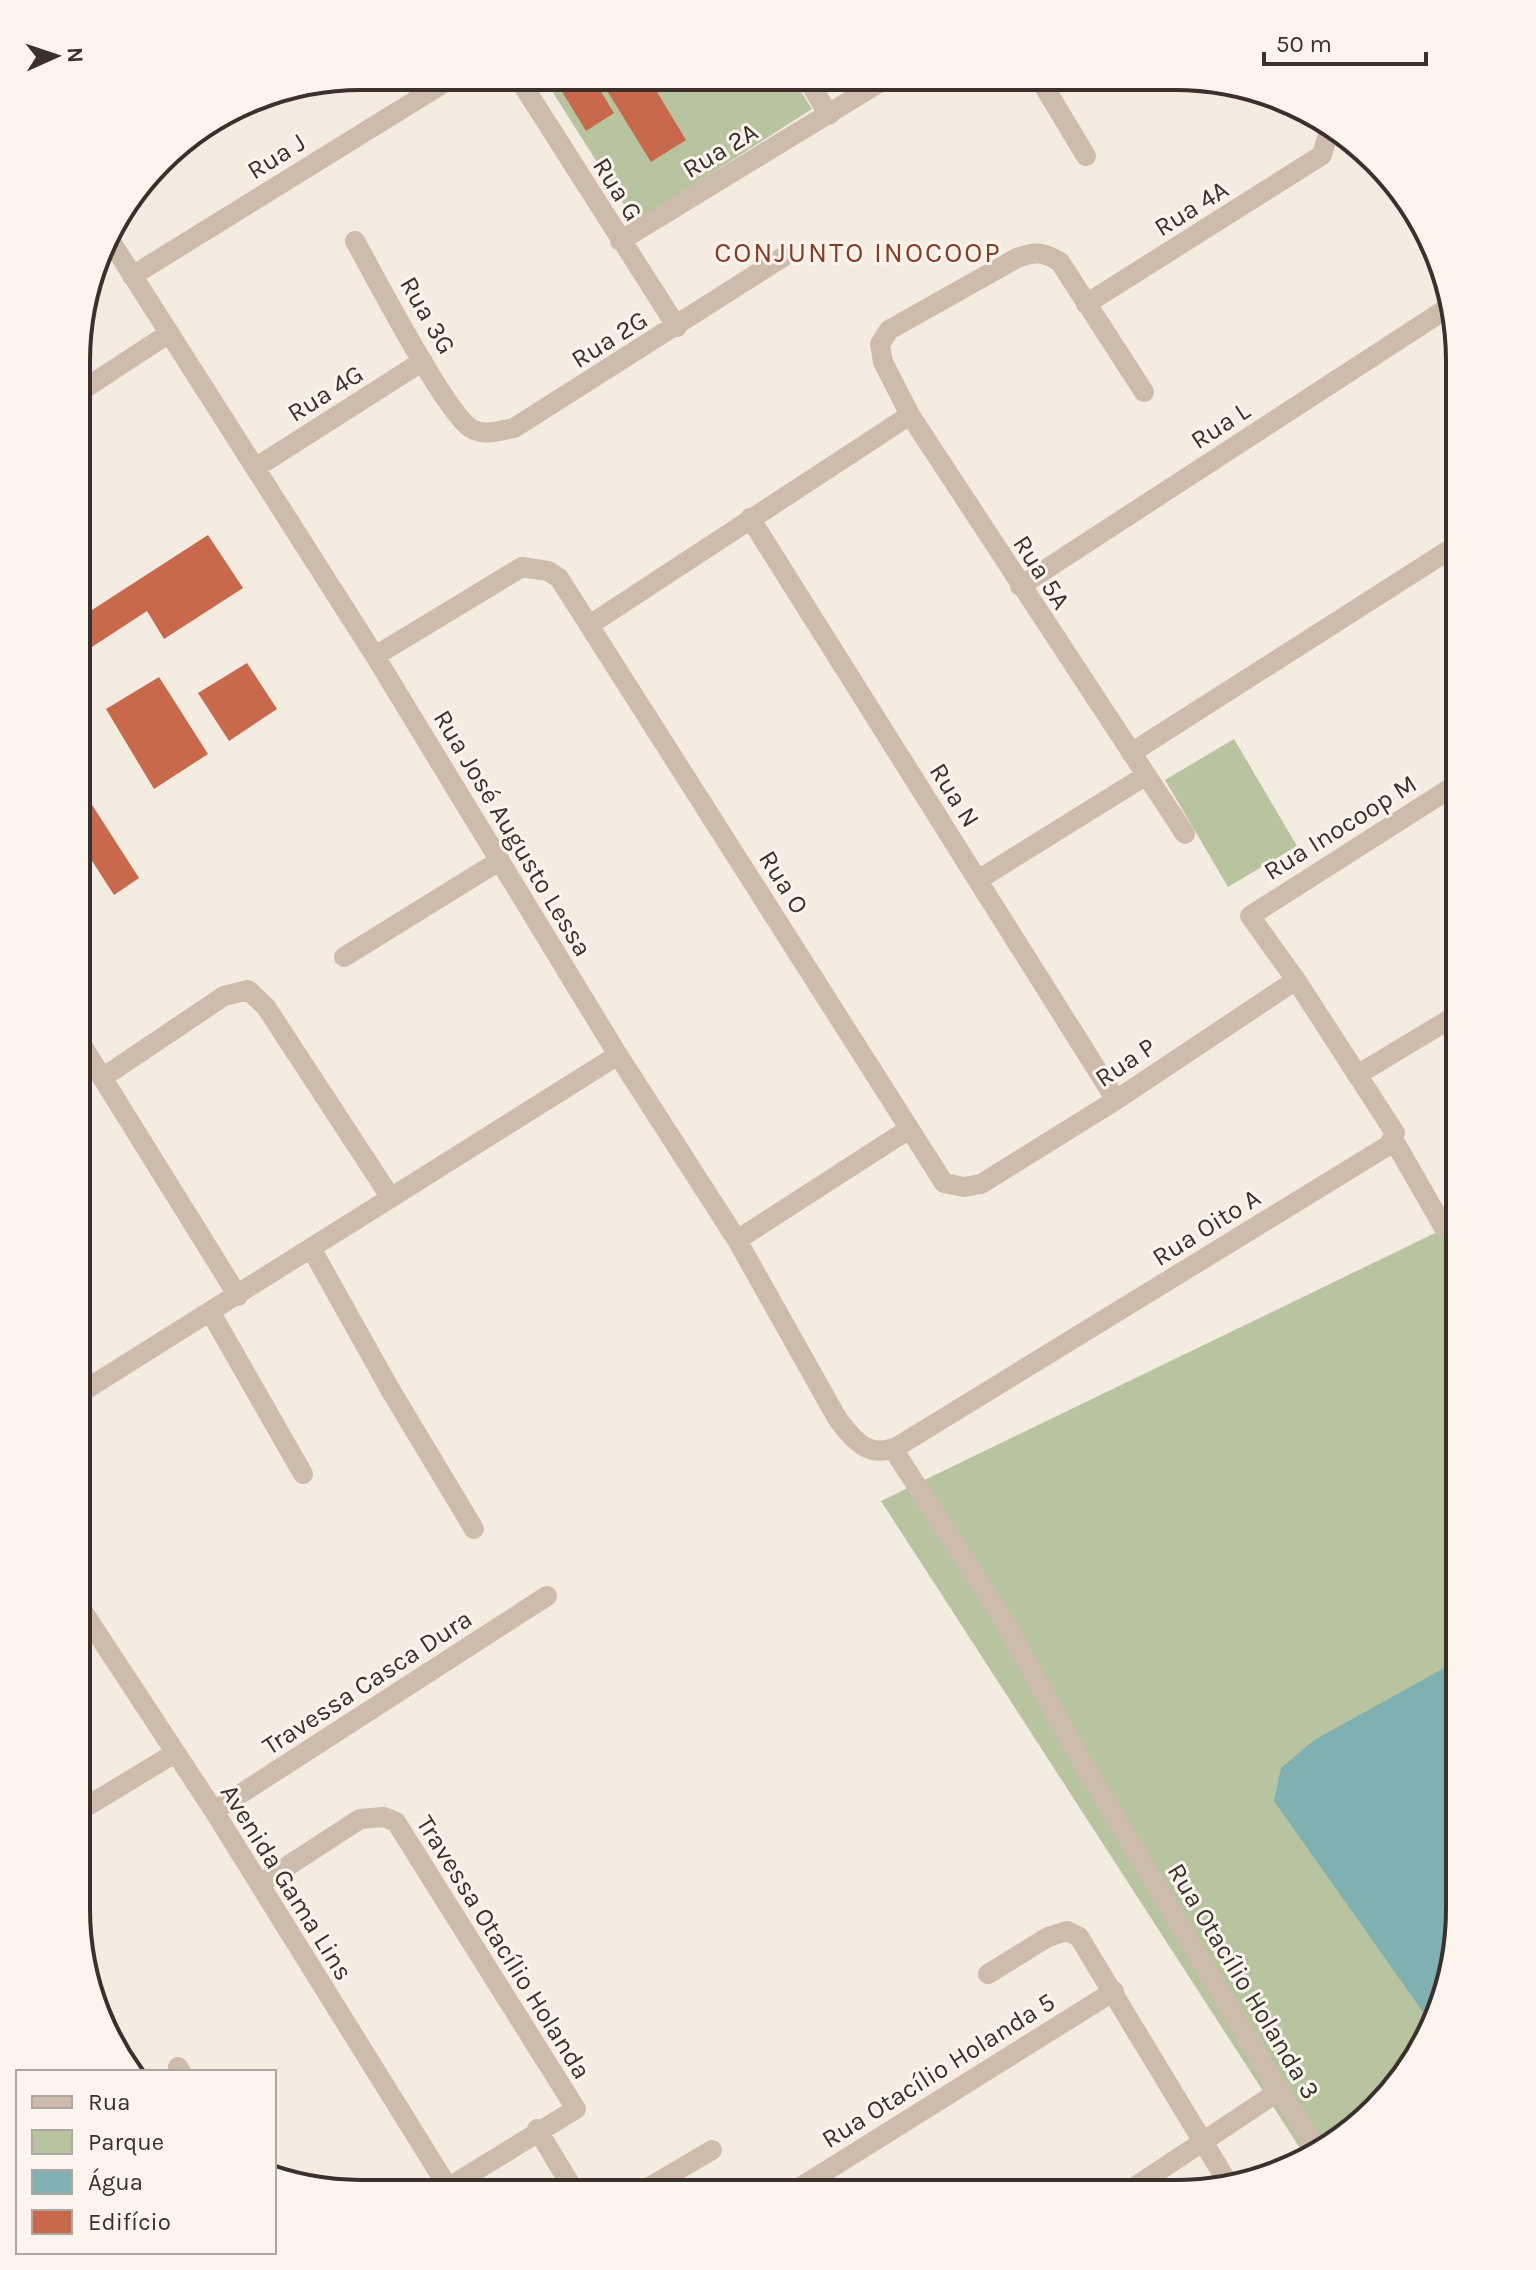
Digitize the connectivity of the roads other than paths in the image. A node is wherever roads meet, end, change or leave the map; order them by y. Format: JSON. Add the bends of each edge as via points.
{"nodes":[{"id":1,"x":432,"y":90,"type":"edge"},
{"id":2,"x":526,"y":90,"type":"edge"},
{"id":3,"x":814,"y":90,"type":"edge"},
{"id":4,"x":868,"y":90,"type":"edge"},
{"id":5,"x":1046,"y":90,"type":"edge"},
{"id":6,"x":829,"y":115,"type":"junction"},
{"id":7,"x":1327,"y":137,"type":"edge"},
{"id":8,"x":1086,"y":156,"type":"dead end"},
{"id":9,"x":355,"y":241,"type":"dead end"},
{"id":10,"x":620,"y":241,"type":"junction"},
{"id":11,"x":115,"y":249,"type":"edge"},
{"id":12,"x":783,"y":257,"type":"dead end"},
{"id":13,"x":132,"y":276,"type":"junction"},
{"id":14,"x":1086,"y":304,"type":"junction"},
{"id":15,"x":1441,"y":312,"type":"edge"},
{"id":16,"x":677,"y":327,"type":"junction"},
{"id":17,"x":168,"y":334,"type":"junction"},
{"id":18,"x":423,"y":361,"type":"junction"},
{"id":19,"x":90,"y":385,"type":"edge"},
{"id":20,"x":1144,"y":392,"type":"dead end"},
{"id":21,"x":458,"y":414,"type":"joint"},
{"id":22,"x":910,"y":415,"type":"junction"},
{"id":23,"x":255,"y":468,"type":"junction"},
{"id":24,"x":750,"y":518,"type":"junction"},
{"id":25,"x":1446,"y":552,"type":"edge"},
{"id":26,"x":1020,"y":586,"type":"junction"},
{"id":27,"x":591,"y":624,"type":"junction"},
{"id":28,"x":375,"y":656,"type":"junction"},
{"id":29,"x":1131,"y":753,"type":"junction"},
{"id":30,"x":1145,"y":776,"type":"junction"},
{"id":31,"x":1446,"y":791,"type":"edge"},
{"id":32,"x":1185,"y":834,"type":"dead end"},
{"id":33,"x":499,"y":861,"type":"junction"},
{"id":34,"x":978,"y":880,"type":"junction"},
{"id":35,"x":344,"y":957,"type":"dead end"},
{"id":36,"x":1296,"y":980,"type":"junction"},
{"id":37,"x":1446,"y":1022,"type":"edge"},
{"id":38,"x":618,"y":1055,"type":"junction"},
{"id":39,"x":90,"y":1058,"type":"edge"},
{"id":40,"x":1357,"y":1075,"type":"junction"},
{"id":41,"x":102,"y":1078,"type":"junction"},
{"id":42,"x":1116,"y":1100,"type":"junction"},
{"id":43,"x":909,"y":1129,"type":"junction"},
{"id":44,"x":1393,"y":1139,"type":"junction"},
{"id":45,"x":981,"y":1184,"type":"joint"},
{"id":46,"x":391,"y":1198,"type":"junction"},
{"id":47,"x":1445,"y":1228,"type":"edge"},
{"id":48,"x":737,"y":1240,"type":"junction"},
{"id":49,"x":311,"y":1248,"type":"junction"},
{"id":50,"x":238,"y":1296,"type":"junction"},
{"id":51,"x":211,"y":1313,"type":"junction"},
{"id":52,"x":90,"y":1387,"type":"edge"},
{"id":53,"x":884,"y":1450,"type":"junction"},
{"id":54,"x":303,"y":1474,"type":"dead end"},
{"id":55,"x":474,"y":1529,"type":"dead end"},
{"id":56,"x":547,"y":1596,"type":"dead end"},
{"id":57,"x":90,"y":1622,"type":"edge"},
{"id":58,"x":175,"y":1753,"type":"junction"},
{"id":59,"x":90,"y":1805,"type":"edge"},
{"id":60,"x":214,"y":1811,"type":"junction"},
{"id":61,"x":260,"y":1884,"type":"junction"},
{"id":62,"x":988,"y":1974,"type":"dead end"},
{"id":63,"x":1114,"y":1991,"type":"junction"},
{"id":64,"x":1279,"y":2091,"type":"junction"},
{"id":65,"x":537,"y":2129,"type":"junction"},
{"id":66,"x":1313,"y":2142,"type":"edge"},
{"id":67,"x":1205,"y":2143,"type":"junction"},
{"id":68,"x":712,"y":2150,"type":"dead end"},
{"id":69,"x":1224,"y":2175,"type":"edge"},
{"id":70,"x":444,"y":2180,"type":"edge"},
{"id":71,"x":463,"y":2180,"type":"edge"},
{"id":72,"x":568,"y":2180,"type":"edge"},
{"id":73,"x":661,"y":2180,"type":"edge"},
{"id":74,"x":812,"y":2180,"type":"edge"},
{"id":75,"x":1146,"y":2180,"type":"edge"}],
"edges":[{"from":1,"to":13,"type":"street","name":"Rua J"},
{"from":2,"to":10,"type":"street","name":"Rua G"},
{"from":3,"to":6,"type":"street"},
{"from":4,"to":6,"type":"street","name":"Rua 2A"},
{"from":5,"to":8,"type":"street"},
{"from":6,"to":10,"type":"street","name":"Rua 2A"},
{"from":7,"to":14,"type":"street","name":"Rua 4A","via":[[1322,155]]},
{"from":9,"to":18,"type":"street","name":"Rua 3G"},
{"from":10,"to":16,"type":"street","name":"Rua G"},
{"from":11,"to":13,"type":"street","name":"Rua José Augusto Lessa"},
{"from":12,"to":16,"type":"street","name":"Rua 2G"},
{"from":13,"to":17,"type":"street","name":"Rua José Augusto Lessa"},
{"from":14,"to":20,"type":"street"},
{"from":14,"to":22,"type":"street","name":"Rua 5A","via":[[1060,262],[1045,252],[1032,252],[889,330],[880,354]]},
{"from":15,"to":26,"type":"street","name":"Rua L"},
{"from":16,"to":21,"type":"street","name":"Rua 2G","via":[[514,428],[478,431]]},
{"from":17,"to":19,"type":"street"},
{"from":17,"to":23,"type":"street","name":"Rua José Augusto Lessa"},
{"from":18,"to":21,"type":"street","name":"Rua 3G"},
{"from":18,"to":23,"type":"street","name":"Rua 4G"},
{"from":22,"to":24,"type":"street"},
{"from":22,"to":26,"type":"street","name":"Rua 5A"},
{"from":23,"to":28,"type":"street","name":"Rua José Augusto Lessa"},
{"from":24,"to":27,"type":"street"},
{"from":24,"to":34,"type":"street","name":"Rua N"},
{"from":25,"to":29,"type":"street"},
{"from":26,"to":29,"type":"street","name":"Rua 5A"},
{"from":27,"to":28,"type":"street","name":"Rua O","via":[[559,578],[522,567]]},
{"from":27,"to":43,"type":"street","name":"Rua O"},
{"from":28,"to":33,"type":"street","name":"Rua José Augusto Lessa"},
{"from":29,"to":30,"type":"street","name":"Rua 5A"},
{"from":30,"to":32,"type":"street","name":"Rua 5A"},
{"from":30,"to":34,"type":"street"},
{"from":31,"to":36,"type":"street","name":"Rua Inocoop M","via":[[1250,916]]},
{"from":33,"to":35,"type":"street"},
{"from":33,"to":38,"type":"street","name":"Rua José Augusto Lessa"},
{"from":34,"to":42,"type":"street","name":"Rua N"},
{"from":36,"to":40,"type":"street"},
{"from":36,"to":42,"type":"street","name":"Rua P"},
{"from":37,"to":40,"type":"street"},
{"from":38,"to":46,"type":"street"},
{"from":38,"to":48,"type":"street","name":"Rua José Augusto Lessa"},
{"from":39,"to":41,"type":"street"},
{"from":40,"to":44,"type":"street","via":[[1395,1133]]},
{"from":41,"to":46,"type":"street","via":[[224,996],[248,990],[266,1007]]},
{"from":41,"to":50,"type":"street"},
{"from":42,"to":45,"type":"street","name":"Rua P"},
{"from":43,"to":45,"type":"street","name":"Rua O","via":[[944,1183]]},
{"from":43,"to":48,"type":"street"},
{"from":44,"to":47,"type":"street"},
{"from":44,"to":53,"type":"street","name":"Rua Oito A"},
{"from":46,"to":49,"type":"street"},
{"from":48,"to":53,"type":"street","name":"Rua José Augusto Lessa","via":[[837,1418],[853,1440]]},
{"from":49,"to":50,"type":"street"},
{"from":49,"to":55,"type":"street"},
{"from":50,"to":51,"type":"street"},
{"from":51,"to":52,"type":"street"},
{"from":51,"to":54,"type":"street"},
{"from":53,"to":64,"type":"street","name":"Rua Otacílio Holanda 3","via":[[1004,1621]]},
{"from":56,"to":60,"type":"street","name":"Travessa Casca Dura"},
{"from":57,"to":58,"type":"street","name":"Avenida Gama Lins"},
{"from":58,"to":59,"type":"street"},
{"from":58,"to":60,"type":"street","name":"Avenida Gama Lins"},
{"from":60,"to":61,"type":"street","name":"Avenida Gama Lins"},
{"from":61,"to":65,"type":"street","name":"Travessa Otacílio Holanda","via":[[360,1819],[396,1822],[576,2109]]},
{"from":61,"to":70,"type":"street","name":"Avenida Gama Lins"},
{"from":62,"to":63,"type":"street","via":[[1067,1931],[1079,1937]]},
{"from":63,"to":67,"type":"street"},
{"from":63,"to":74,"type":"street","name":"Rua Otacílio Holanda 5"},
{"from":64,"to":66,"type":"street","name":"Rua Otacílio Holanda 3"},
{"from":64,"to":67,"type":"street"},
{"from":65,"to":71,"type":"street"},
{"from":65,"to":72,"type":"street"},
{"from":67,"to":69,"type":"street"},
{"from":67,"to":75,"type":"street"},
{"from":68,"to":73,"type":"street"}]}
